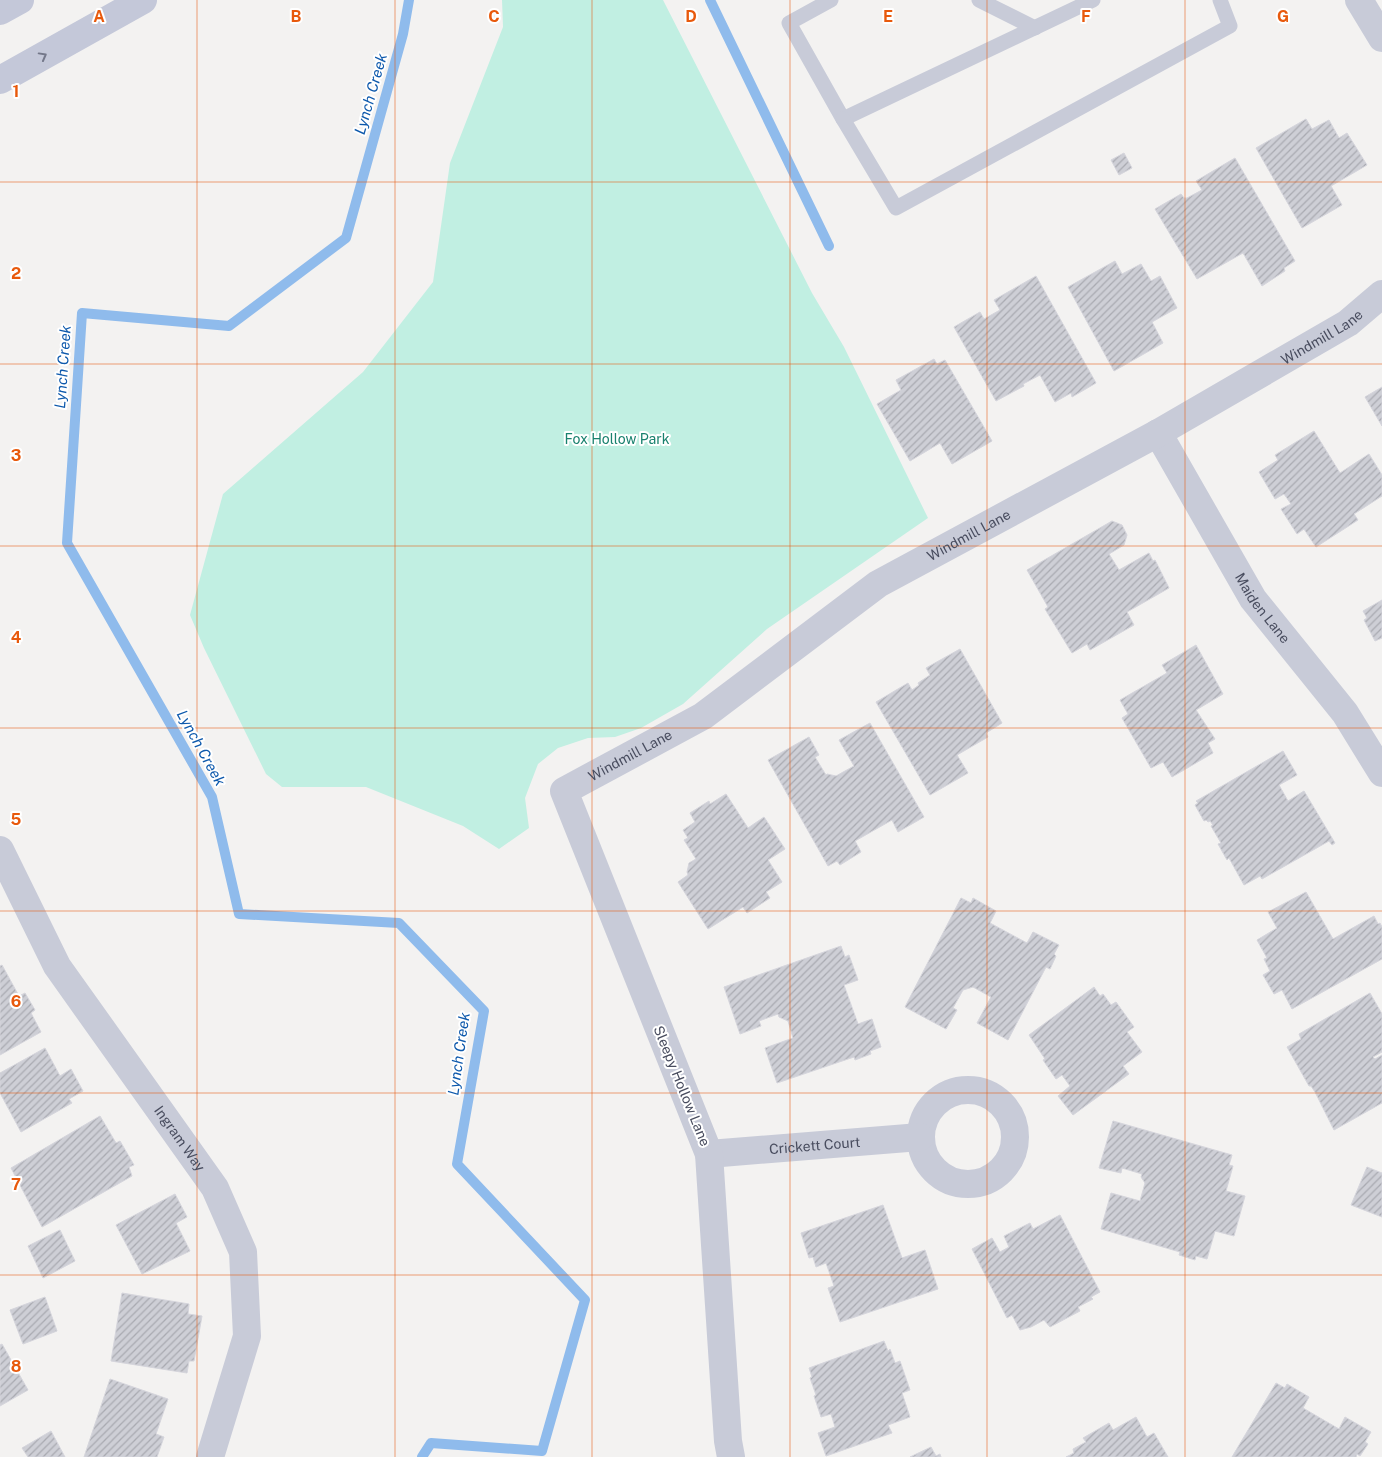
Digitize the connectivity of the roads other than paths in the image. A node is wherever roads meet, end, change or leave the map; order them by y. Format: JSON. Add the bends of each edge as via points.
{"nodes":[{"id":1,"x":20,"y":0,"type":"edge"},
{"id":2,"x":831,"y":0,"type":"edge"},
{"id":3,"x":979,"y":0,"type":"edge"},
{"id":4,"x":1093,"y":0,"type":"edge"},
{"id":5,"x":1220,"y":0,"type":"edge"},
{"id":6,"x":1359,"y":0,"type":"edge"},
{"id":7,"x":125,"y":4,"type":"edge"},
{"id":8,"x":0,"y":11,"type":"edge"},
{"id":9,"x":1034,"y":28,"type":"junction"},
{"id":10,"x":1382,"y":38,"type":"edge"},
{"id":11,"x":0,"y":80,"type":"edge"},
{"id":12,"x":843,"y":119,"type":"junction"},
{"id":13,"x":1382,"y":294,"type":"edge"},
{"id":14,"x":1158,"y":433,"type":"junction"},
{"id":15,"x":1382,"y":773,"type":"edge"},
{"id":16,"x":564,"y":791,"type":"joint"},
{"id":17,"x":0,"y":850,"type":"edge"},
{"id":18,"x":920,"y":1138,"type":"dead end"},
{"id":19,"x":709,"y":1154,"type":"junction"},
{"id":20,"x":210,"y":1457,"type":"edge"},
{"id":21,"x":730,"y":1457,"type":"edge"}],
"edges":[{"from":1,"to":8,"type":"main road"},
{"from":2,"to":12,"type":"lane","via":[[788,23]]},
{"from":3,"to":9,"type":"lane"},
{"from":4,"to":9,"type":"lane"},
{"from":5,"to":12,"type":"lane","via":[[1230,26],[896,208]]},
{"from":6,"to":10,"type":"street"},
{"from":11,"to":7,"type":"main road","one_way":true},
{"from":9,"to":12,"type":"lane"},
{"from":13,"to":14,"type":"street","name":"Windmill Lane","via":[[1348,323]]},
{"from":14,"to":15,"type":"street","name":"Maiden Lane","via":[[1252,599],[1346,713]]},
{"from":14,"to":16,"type":"street","name":"Windmill Lane","via":[[878,584],[703,716]]},
{"from":16,"to":19,"type":"street","name":"Sleepy Hollow Lane"},
{"from":17,"to":20,"type":"street","name":"Ingram Way","via":[[57,966],[215,1188],[243,1252],[247,1336]]},
{"from":18,"to":19,"type":"street","name":"Crickett Court"},
{"from":19,"to":21,"type":"street","name":"Sleepy Hollow Lane"}]}
